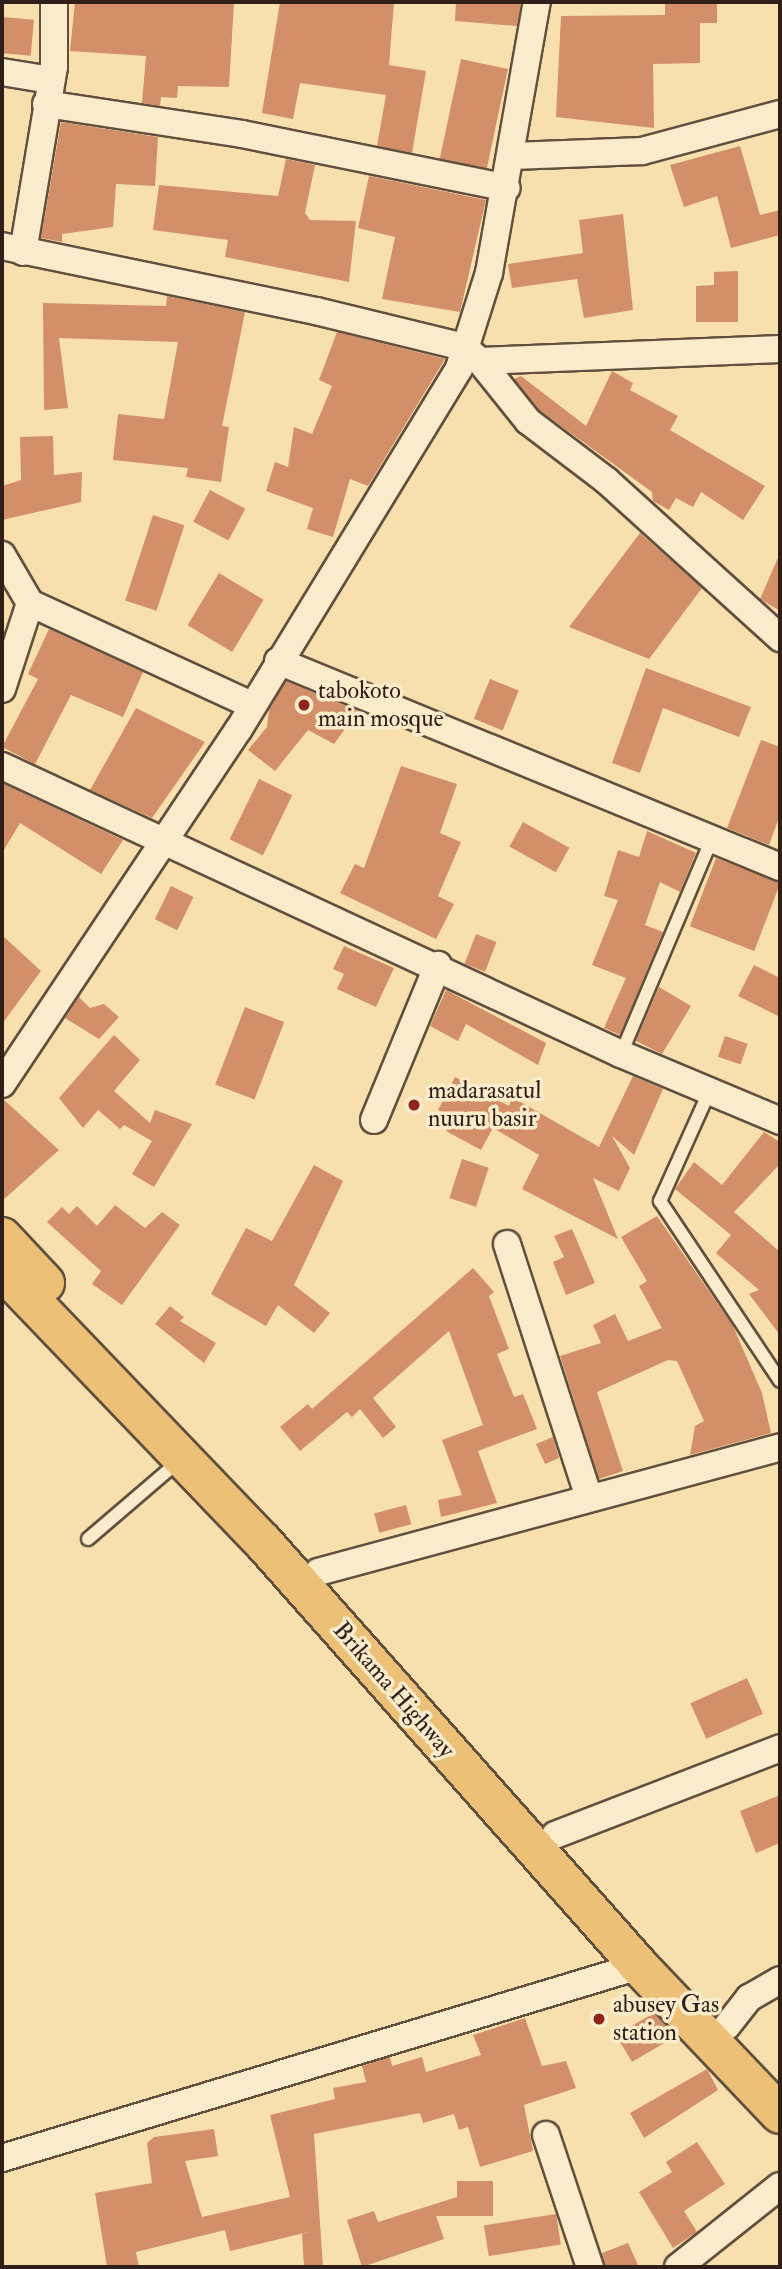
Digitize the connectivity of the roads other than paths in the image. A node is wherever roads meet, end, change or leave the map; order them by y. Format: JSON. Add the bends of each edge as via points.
{"nodes":[{"id":1,"x":54,"y":2,"type":"edge"},
{"id":2,"x":537,"y":2,"type":"edge"},
{"id":3,"x":2,"y":72,"type":"edge"},
{"id":4,"x":48,"y":92,"type":"junction"},
{"id":5,"x":780,"y":114,"type":"edge"},
{"id":6,"x":513,"y":156,"type":"junction"},
{"id":7,"x":507,"y":188,"type":"junction"},
{"id":8,"x":12,"y":249,"type":"edge"},
{"id":9,"x":780,"y":349,"type":"edge"},
{"id":10,"x":472,"y":354,"type":"junction"},
{"id":11,"x":2,"y":555,"type":"edge"},
{"id":12,"x":30,"y":603,"type":"junction"},
{"id":13,"x":780,"y":638,"type":"edge"},
{"id":14,"x":278,"y":661,"type":"junction"},
{"id":15,"x":2,"y":690,"type":"edge"},
{"id":16,"x":252,"y":705,"type":"junction"},
{"id":17,"x":2,"y":766,"type":"edge"},
{"id":18,"x":712,"y":839,"type":"junction"},
{"id":19,"x":165,"y":842,"type":"junction"},
{"id":20,"x":780,"y":867,"type":"edge"},
{"id":21,"x":438,"y":965,"type":"junction"},
{"id":22,"x":621,"y":1054,"type":"junction"},
{"id":23,"x":2,"y":1084,"type":"edge"},
{"id":24,"x":710,"y":1090,"type":"junction"},
{"id":25,"x":374,"y":1120,"type":"dead end"},
{"id":26,"x":780,"y":1121,"type":"edge"},
{"id":27,"x":2,"y":1237,"type":"edge"},
{"id":28,"x":507,"y":1244,"type":"dead end"},
{"id":29,"x":2,"y":1270,"type":"edge"},
{"id":30,"x":780,"y":1381,"type":"edge"},
{"id":31,"x":780,"y":1447,"type":"edge"},
{"id":32,"x":182,"y":1458,"type":"junction"},
{"id":33,"x":588,"y":1495,"type":"junction"},
{"id":34,"x":88,"y":1539,"type":"dead end"},
{"id":35,"x":318,"y":1572,"type":"junction"},
{"id":36,"x":780,"y":1748,"type":"edge"},
{"id":37,"x":555,"y":1835,"type":"junction"},
{"id":38,"x":639,"y":1966,"type":"junction"},
{"id":39,"x":780,"y":1980,"type":"edge"},
{"id":40,"x":727,"y":2026,"type":"junction"},
{"id":41,"x":780,"y":2079,"type":"edge"},
{"id":42,"x":780,"y":2114,"type":"edge"},
{"id":43,"x":546,"y":2135,"type":"dead end"},
{"id":44,"x":2,"y":2158,"type":"edge"},
{"id":45,"x":780,"y":2186,"type":"edge"},
{"id":46,"x":590,"y":2267,"type":"edge"},
{"id":47,"x":678,"y":2267,"type":"edge"}],
"edges":[{"from":1,"to":4,"type":"street"},
{"from":2,"to":6,"type":"street"},
{"from":3,"to":4,"type":"street"},
{"from":4,"to":7,"type":"street"},
{"from":4,"to":8,"type":"street"},
{"from":5,"to":6,"type":"street","via":[[642,151]]},
{"from":6,"to":7,"type":"street"},
{"from":7,"to":10,"type":"street"},
{"from":8,"to":10,"type":"street"},
{"from":9,"to":10,"type":"street"},
{"from":10,"to":13,"type":"street","via":[[528,421],[607,481]]},
{"from":10,"to":14,"type":"street","via":[[459,368],[406,461]]},
{"from":11,"to":12,"type":"street"},
{"from":12,"to":15,"type":"street"},
{"from":12,"to":16,"type":"street"},
{"from":14,"to":16,"type":"street"},
{"from":14,"to":18,"type":"street"},
{"from":16,"to":19,"type":"street"},
{"from":17,"to":19,"type":"street"},
{"from":18,"to":20,"type":"street"},
{"from":18,"to":22,"type":"lane"},
{"from":19,"to":21,"type":"street"},
{"from":19,"to":23,"type":"street"},
{"from":21,"to":22,"type":"street"},
{"from":21,"to":25,"type":"street"},
{"from":22,"to":24,"type":"street"},
{"from":24,"to":26,"type":"street"},
{"from":24,"to":30,"type":"lane","via":[[660,1201]]},
{"from":27,"to":35,"type":"highway","name":"Brikama Highway"},
{"from":28,"to":33,"type":"street"},
{"from":29,"to":32,"type":"highway","name":"Brikama Highway"},
{"from":31,"to":33,"type":"street"},
{"from":32,"to":34,"type":"lane"},
{"from":32,"to":38,"type":"highway","name":"Brikama Highway"},
{"from":33,"to":35,"type":"street"},
{"from":35,"to":37,"type":"highway","name":"Brikama Highway"},
{"from":36,"to":37,"type":"street"},
{"from":37,"to":40,"type":"highway","name":"Brikama Highway"},
{"from":38,"to":42,"type":"highway","name":"Brikama Highway"},
{"from":38,"to":44,"type":"street"},
{"from":39,"to":40,"type":"street","via":[[749,1998]]},
{"from":40,"to":41,"type":"highway","name":"Brikama Highway"},
{"from":43,"to":46,"type":"street"},
{"from":45,"to":47,"type":"street"}]}
